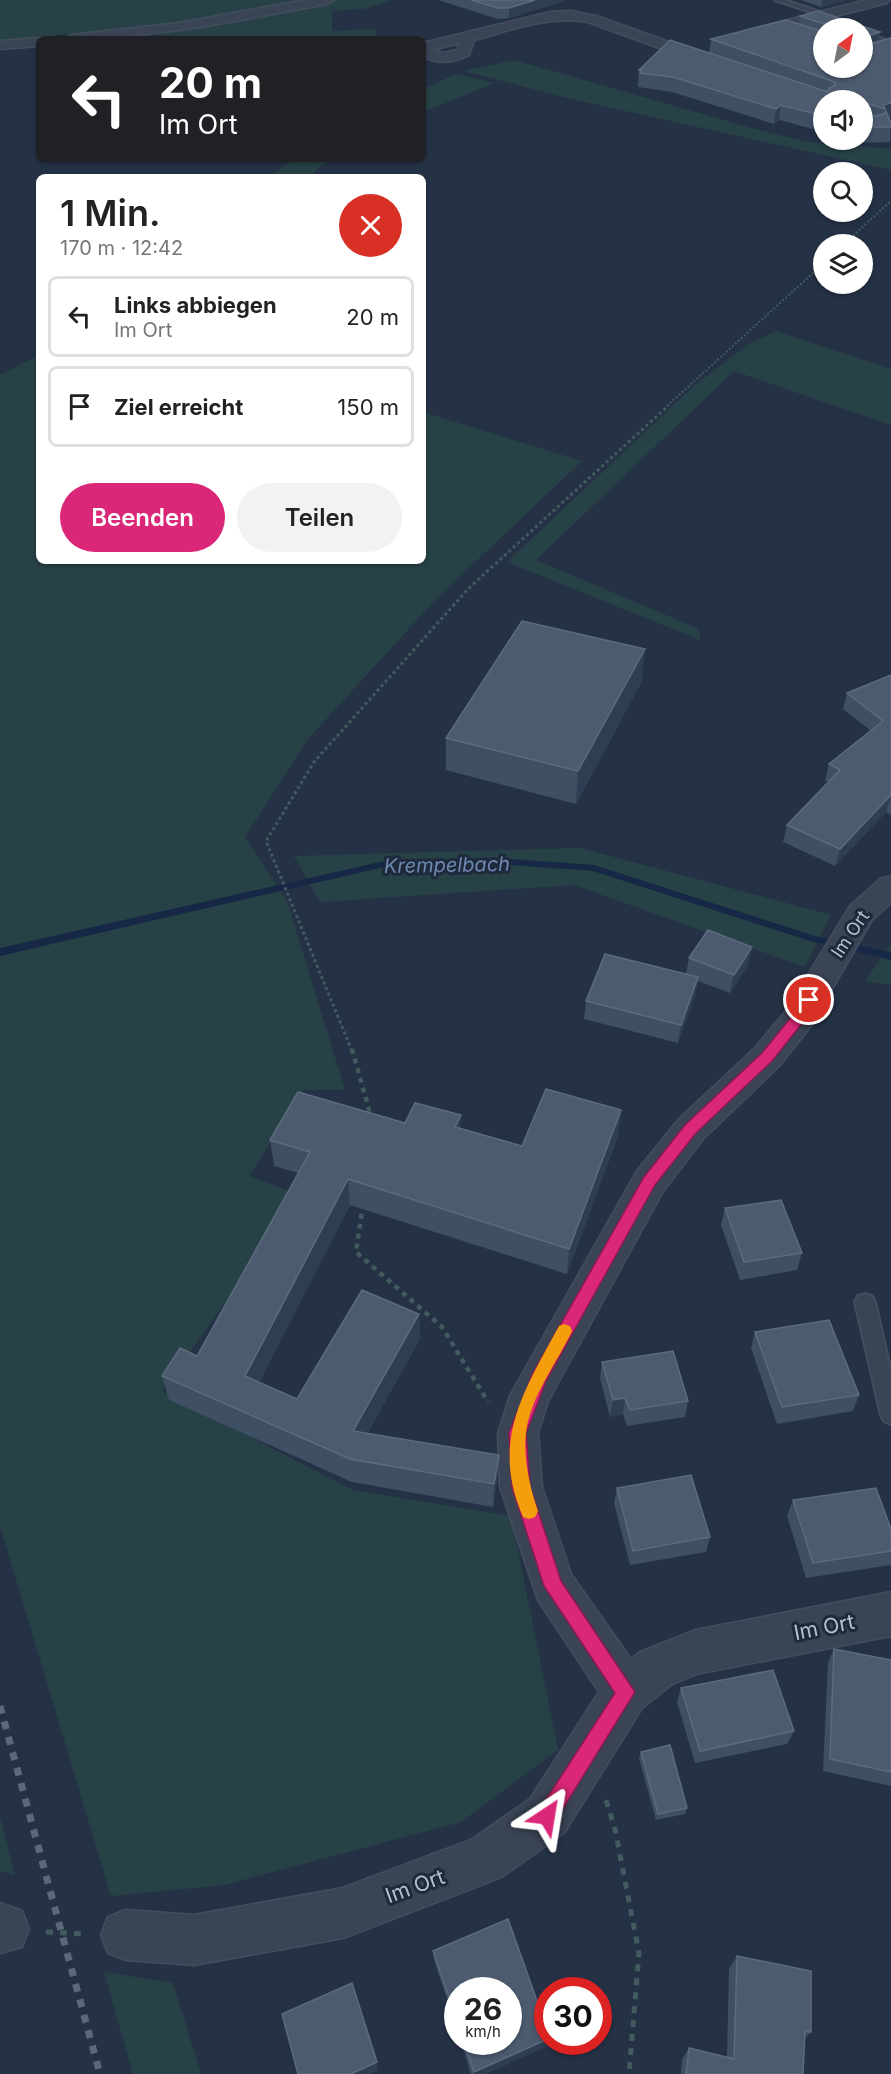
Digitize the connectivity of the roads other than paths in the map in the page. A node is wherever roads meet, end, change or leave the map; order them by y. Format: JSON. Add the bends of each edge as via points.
{"nodes":[{"id":1,"x":327,"y":0,"type":"edge"},
{"id":2,"x":778,"y":0,"type":"edge"},
{"id":3,"x":882,"y":0,"type":"edge"},
{"id":4,"x":823,"y":17,"type":"junction"},
{"id":5,"x":777,"y":27,"type":"junction"},
{"id":6,"x":796,"y":34,"type":"edge"},
{"id":7,"x":98,"y":36,"type":"edge"},
{"id":8,"x":468,"y":37,"type":"dead end"},
{"id":9,"x":735,"y":38,"type":"edge"},
{"id":10,"x":873,"y":38,"type":"edge"},
{"id":11,"x":36,"y":42,"type":"edge"},
{"id":12,"x":0,"y":45,"type":"edge"},
{"id":13,"x":891,"y":45,"type":"edge"},
{"id":14,"x":703,"y":46,"type":"dead end"},
{"id":15,"x":882,"y":50,"type":"edge"},
{"id":16,"x":682,"y":51,"type":"junction"},
{"id":17,"x":726,"y":67,"type":"edge"},
{"id":18,"x":891,"y":886,"type":"edge"},
{"id":19,"x":865,"y":1302,"type":"dead end"},
{"id":20,"x":891,"y":1415,"type":"edge"},
{"id":21,"x":891,"y":1614,"type":"edge"},
{"id":22,"x":626,"y":1692,"type":"junction"},
{"id":23,"x":126,"y":1935,"type":"road end"}],
"edges":[{"from":1,"to":7,"type":"street","via":[[179,27]]},
{"from":2,"to":4,"type":"lane"},
{"from":3,"to":4,"type":"street"},
{"from":4,"to":5,"type":"street"},
{"from":5,"to":6,"type":"lane"},
{"from":5,"to":9,"type":"street"},
{"from":8,"to":16,"type":"street","via":[[550,16],[571,15]]},
{"from":10,"to":13,"type":"lane"},
{"from":11,"to":12,"type":"street"},
{"from":13,"to":15,"type":"lane"},
{"from":14,"to":16,"type":"street"},
{"from":16,"to":17,"type":"street"},
{"from":18,"to":22,"type":"street","name":"Im Ort","via":[[861,913],[798,1019],[767,1057],[690,1129],[650,1181],[530,1396],[518,1433],[521,1487],[553,1586]]},
{"from":19,"to":20,"type":"lane"},
{"from":21,"to":22,"type":"street","name":"Im Ort","via":[[696,1652],[656,1668]]},
{"from":22,"to":23,"type":"street","name":"Im Ort","via":[[547,1816],[486,1859],[343,1913],[194,1940]]}]}
